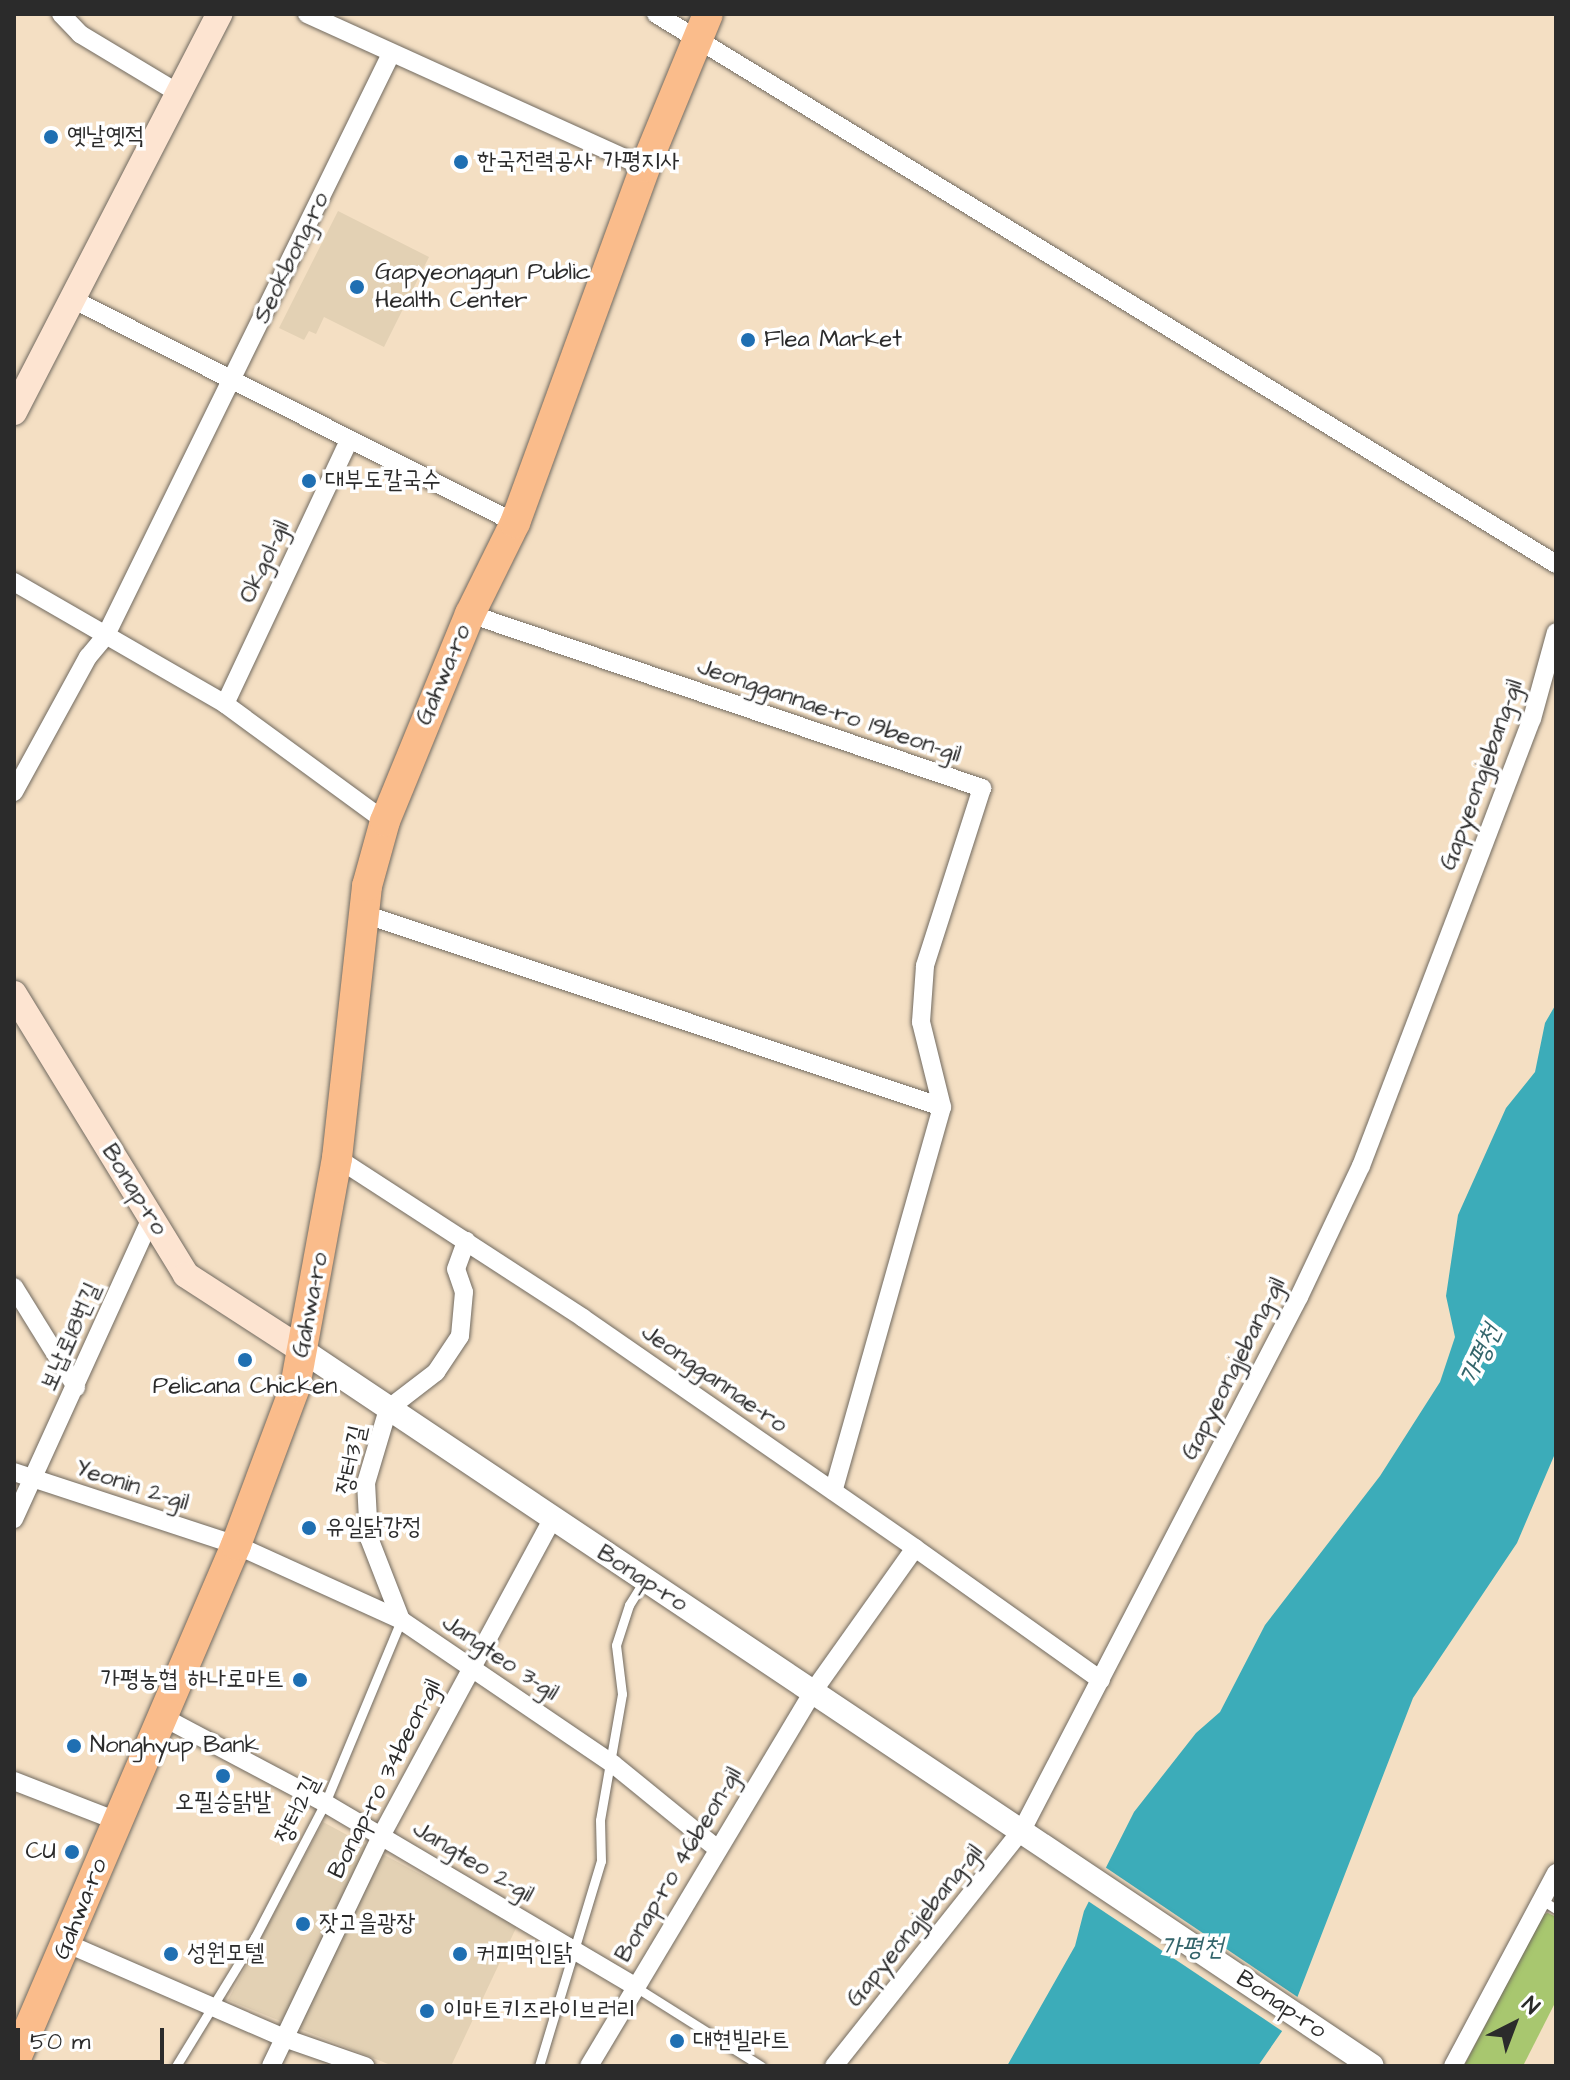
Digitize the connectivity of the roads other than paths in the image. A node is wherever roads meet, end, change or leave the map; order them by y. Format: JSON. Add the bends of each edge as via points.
{"nodes":[{"id":1,"x":61,"y":14,"type":"edge"},
{"id":2,"x":219,"y":14,"type":"edge"},
{"id":3,"x":307,"y":14,"type":"edge"},
{"id":4,"x":656,"y":14,"type":"edge"},
{"id":5,"x":702,"y":27,"type":"edge"},
{"id":6,"x":391,"y":54,"type":"junction"},
{"id":7,"x":178,"y":93,"type":"junction"},
{"id":8,"x":645,"y":167,"type":"junction"},
{"id":9,"x":72,"y":299,"type":"junction"},
{"id":10,"x":231,"y":384,"type":"junction"},
{"id":11,"x":17,"y":397,"type":"edge"},
{"id":12,"x":349,"y":441,"type":"junction"},
{"id":13,"x":515,"y":523,"type":"junction"},
{"id":14,"x":1556,"y":564,"type":"edge"},
{"id":15,"x":14,"y":582,"type":"edge"},
{"id":16,"x":470,"y":614,"type":"junction"},
{"id":17,"x":1556,"y":632,"type":"edge"},
{"id":18,"x":105,"y":637,"type":"junction"},
{"id":19,"x":225,"y":704,"type":"junction"},
{"id":20,"x":14,"y":792,"type":"edge"},
{"id":21,"x":385,"y":821,"type":"junction"},
{"id":22,"x":364,"y":914,"type":"junction"},
{"id":23,"x":14,"y":994,"type":"edge"},
{"id":24,"x":942,"y":1107,"type":"junction"},
{"id":25,"x":337,"y":1158,"type":"junction"},
{"id":26,"x":151,"y":1218,"type":"junction"},
{"id":27,"x":466,"y":1241,"type":"junction"},
{"id":28,"x":14,"y":1287,"type":"edge"},
{"id":29,"x":302,"y":1350,"type":"junction"},
{"id":30,"x":76,"y":1387,"type":"junction"},
{"id":31,"x":388,"y":1409,"type":"junction"},
{"id":32,"x":23,"y":1476,"type":"edge"},
{"id":33,"x":833,"y":1491,"type":"junction"},
{"id":34,"x":14,"y":1519,"type":"edge"},
{"id":35,"x":552,"y":1520,"type":"junction"},
{"id":36,"x":236,"y":1545,"type":"junction"},
{"id":37,"x":915,"y":1548,"type":"junction"},
{"id":38,"x":644,"y":1581,"type":"junction"},
{"id":39,"x":401,"y":1620,"type":"junction"},
{"id":40,"x":469,"y":1666,"type":"junction"},
{"id":41,"x":1101,"y":1680,"type":"junction"},
{"id":42,"x":814,"y":1690,"type":"junction"},
{"id":43,"x":159,"y":1715,"type":"junction"},
{"id":44,"x":613,"y":1764,"type":"junction"},
{"id":45,"x":14,"y":1781,"type":"edge"},
{"id":46,"x":325,"y":1803,"type":"junction"},
{"id":47,"x":117,"y":1821,"type":"junction"},
{"id":48,"x":1022,"y":1830,"type":"junction"},
{"id":49,"x":381,"y":1836,"type":"junction"},
{"id":50,"x":715,"y":1847,"type":"junction"},
{"id":51,"x":1556,"y":1873,"type":"edge"},
{"id":52,"x":1549,"y":1904,"type":"edge"},
{"id":53,"x":68,"y":1944,"type":"junction"},
{"id":54,"x":572,"y":1949,"type":"junction"},
{"id":55,"x":634,"y":1986,"type":"junction"},
{"id":56,"x":213,"y":2008,"type":"junction"},
{"id":57,"x":287,"y":2039,"type":"junction"},
{"id":58,"x":14,"y":2063,"type":"edge"},
{"id":59,"x":176,"y":2066,"type":"edge"},
{"id":60,"x":271,"y":2066,"type":"edge"},
{"id":61,"x":365,"y":2066,"type":"edge"},
{"id":62,"x":539,"y":2066,"type":"edge"},
{"id":63,"x":589,"y":2066,"type":"edge"},
{"id":64,"x":761,"y":2066,"type":"edge"},
{"id":65,"x":834,"y":2066,"type":"edge"},
{"id":66,"x":1372,"y":2066,"type":"edge"},
{"id":67,"x":1453,"y":2066,"type":"edge"}],
"edges":[{"from":1,"to":7,"type":"street","via":[[80,34]]},
{"from":2,"to":7,"type":"main road"},
{"from":3,"to":6,"type":"street"},
{"from":4,"to":5,"type":"street"},
{"from":5,"to":8,"type":"main road","name":"Gahwa-ro"},
{"from":5,"to":14,"type":"street"},
{"from":6,"to":8,"type":"street"},
{"from":6,"to":10,"type":"street","name":"Seokbong-ro"},
{"from":7,"to":9,"type":"main road"},
{"from":8,"to":13,"type":"main road","name":"Gahwa-ro"},
{"from":9,"to":10,"type":"street"},
{"from":9,"to":11,"type":"main road"},
{"from":10,"to":12,"type":"street"},
{"from":10,"to":18,"type":"street"},
{"from":12,"to":13,"type":"street"},
{"from":12,"to":19,"type":"street","name":"Okgol-gil"},
{"from":13,"to":16,"type":"main road","name":"Gahwa-ro"},
{"from":15,"to":18,"type":"street"},
{"from":16,"to":21,"type":"main road","name":"Gahwa-ro"},
{"from":16,"to":24,"type":"street","name":"Jeonggannae-ro 19beon-gil","via":[[982,788],[925,966],[921,1022]]},
{"from":17,"to":41,"type":"street","name":"Gapyeongjebang-gil","via":[[1532,719],[1361,1166]]},
{"from":18,"to":19,"type":"street"},
{"from":18,"to":20,"type":"street","via":[[88,657]]},
{"from":19,"to":21,"type":"street"},
{"from":21,"to":22,"type":"main road","name":"Gahwa-ro"},
{"from":22,"to":24,"type":"street"},
{"from":22,"to":25,"type":"main road","name":"Gahwa-ro"},
{"from":23,"to":26,"type":"main road","name":"Bonap-ro"},
{"from":24,"to":33,"type":"street","name":"Jeonggannae-ro 19beon-gil"},
{"from":25,"to":27,"type":"street","name":"Jeonggannae-ro"},
{"from":25,"to":29,"type":"main road","name":"Gahwa-ro"},
{"from":26,"to":29,"type":"main road","name":"Bonap-ro","via":[[186,1275]]},
{"from":26,"to":30,"type":"street","name":"보납로18번길"},
{"from":27,"to":31,"type":"street","name":"장터3길","via":[[456,1269],[464,1292],[460,1336],[436,1372]]},
{"from":27,"to":33,"type":"street","name":"Jeonggannae-ro"},
{"from":28,"to":30,"type":"street"},
{"from":29,"to":31,"type":"street","name":"Bonap-ro"},
{"from":29,"to":36,"type":"main road","name":"Gahwa-ro","via":[[295,1387]]},
{"from":30,"to":32,"type":"street","name":"보납로18번길"},
{"from":31,"to":35,"type":"street","name":"Bonap-ro"},
{"from":31,"to":39,"type":"street","name":"장터3길","via":[[366,1483],[366,1520],[379,1572]]},
{"from":32,"to":34,"type":"street","name":"보납로18번길"},
{"from":32,"to":36,"type":"street","name":"Yeonin 2-gil"},
{"from":33,"to":37,"type":"street","name":"Jeonggannae-ro"},
{"from":35,"to":38,"type":"street","name":"Bonap-ro"},
{"from":35,"to":40,"type":"street","name":"Bonap-ro 34beon-gil"},
{"from":36,"to":39,"type":"street","name":"Jangteo 3-gil"},
{"from":36,"to":43,"type":"main road","name":"Gahwa-ro"},
{"from":37,"to":41,"type":"street","name":"Jeonggannae-ro"},
{"from":37,"to":42,"type":"street"},
{"from":38,"to":42,"type":"street","name":"Bonap-ro"},
{"from":38,"to":44,"type":"lane","via":[[629,1605],[616,1645],[622,1694]]},
{"from":39,"to":40,"type":"street","name":"Jangteo 3-gil"},
{"from":39,"to":46,"type":"lane","name":"장터2길"},
{"from":40,"to":44,"type":"street","name":"Jangteo 3-gil"},
{"from":40,"to":49,"type":"street","name":"Bonap-ro 34beon-gil"},
{"from":41,"to":48,"type":"street","name":"Gapyeongjebang-gil"},
{"from":42,"to":48,"type":"street","name":"Bonap-ro"},
{"from":42,"to":50,"type":"street","name":"Bonap-ro 46beon-gil"},
{"from":43,"to":46,"type":"street","name":"Jangteo 2-gil"},
{"from":43,"to":47,"type":"main road","name":"Gahwa-ro"},
{"from":44,"to":50,"type":"street","name":"Jangteo 3-gil"},
{"from":44,"to":54,"type":"lane","via":[[600,1820],[601,1861]]},
{"from":45,"to":47,"type":"street"},
{"from":46,"to":49,"type":"street","name":"Jangteo 2-gil"},
{"from":46,"to":56,"type":"lane","name":"장터2길"},
{"from":47,"to":53,"type":"main road","name":"Gahwa-ro"},
{"from":48,"to":65,"type":"street","name":"Gapyeongjebang-gil"},
{"from":48,"to":66,"type":"street","name":"Bonap-ro"},
{"from":49,"to":54,"type":"street","name":"Jangteo 2-gil"},
{"from":49,"to":57,"type":"street","name":"Bonap-ro 34beon-gil"},
{"from":50,"to":55,"type":"street","name":"Bonap-ro 46beon-gil"},
{"from":51,"to":52,"type":"street"},
{"from":52,"to":67,"type":"street"},
{"from":53,"to":56,"type":"street"},
{"from":53,"to":58,"type":"main road","name":"Gahwa-ro"},
{"from":54,"to":55,"type":"street","name":"Jangteo 2-gil"},
{"from":54,"to":62,"type":"lane"},
{"from":55,"to":63,"type":"street","name":"Bonap-ro 46beon-gil"},
{"from":55,"to":64,"type":"lane"},
{"from":56,"to":57,"type":"street"},
{"from":56,"to":59,"type":"lane","name":"장터2길"},
{"from":57,"to":60,"type":"street","name":"Bonap-ro 34beon-gil"},
{"from":57,"to":61,"type":"street"}]}
